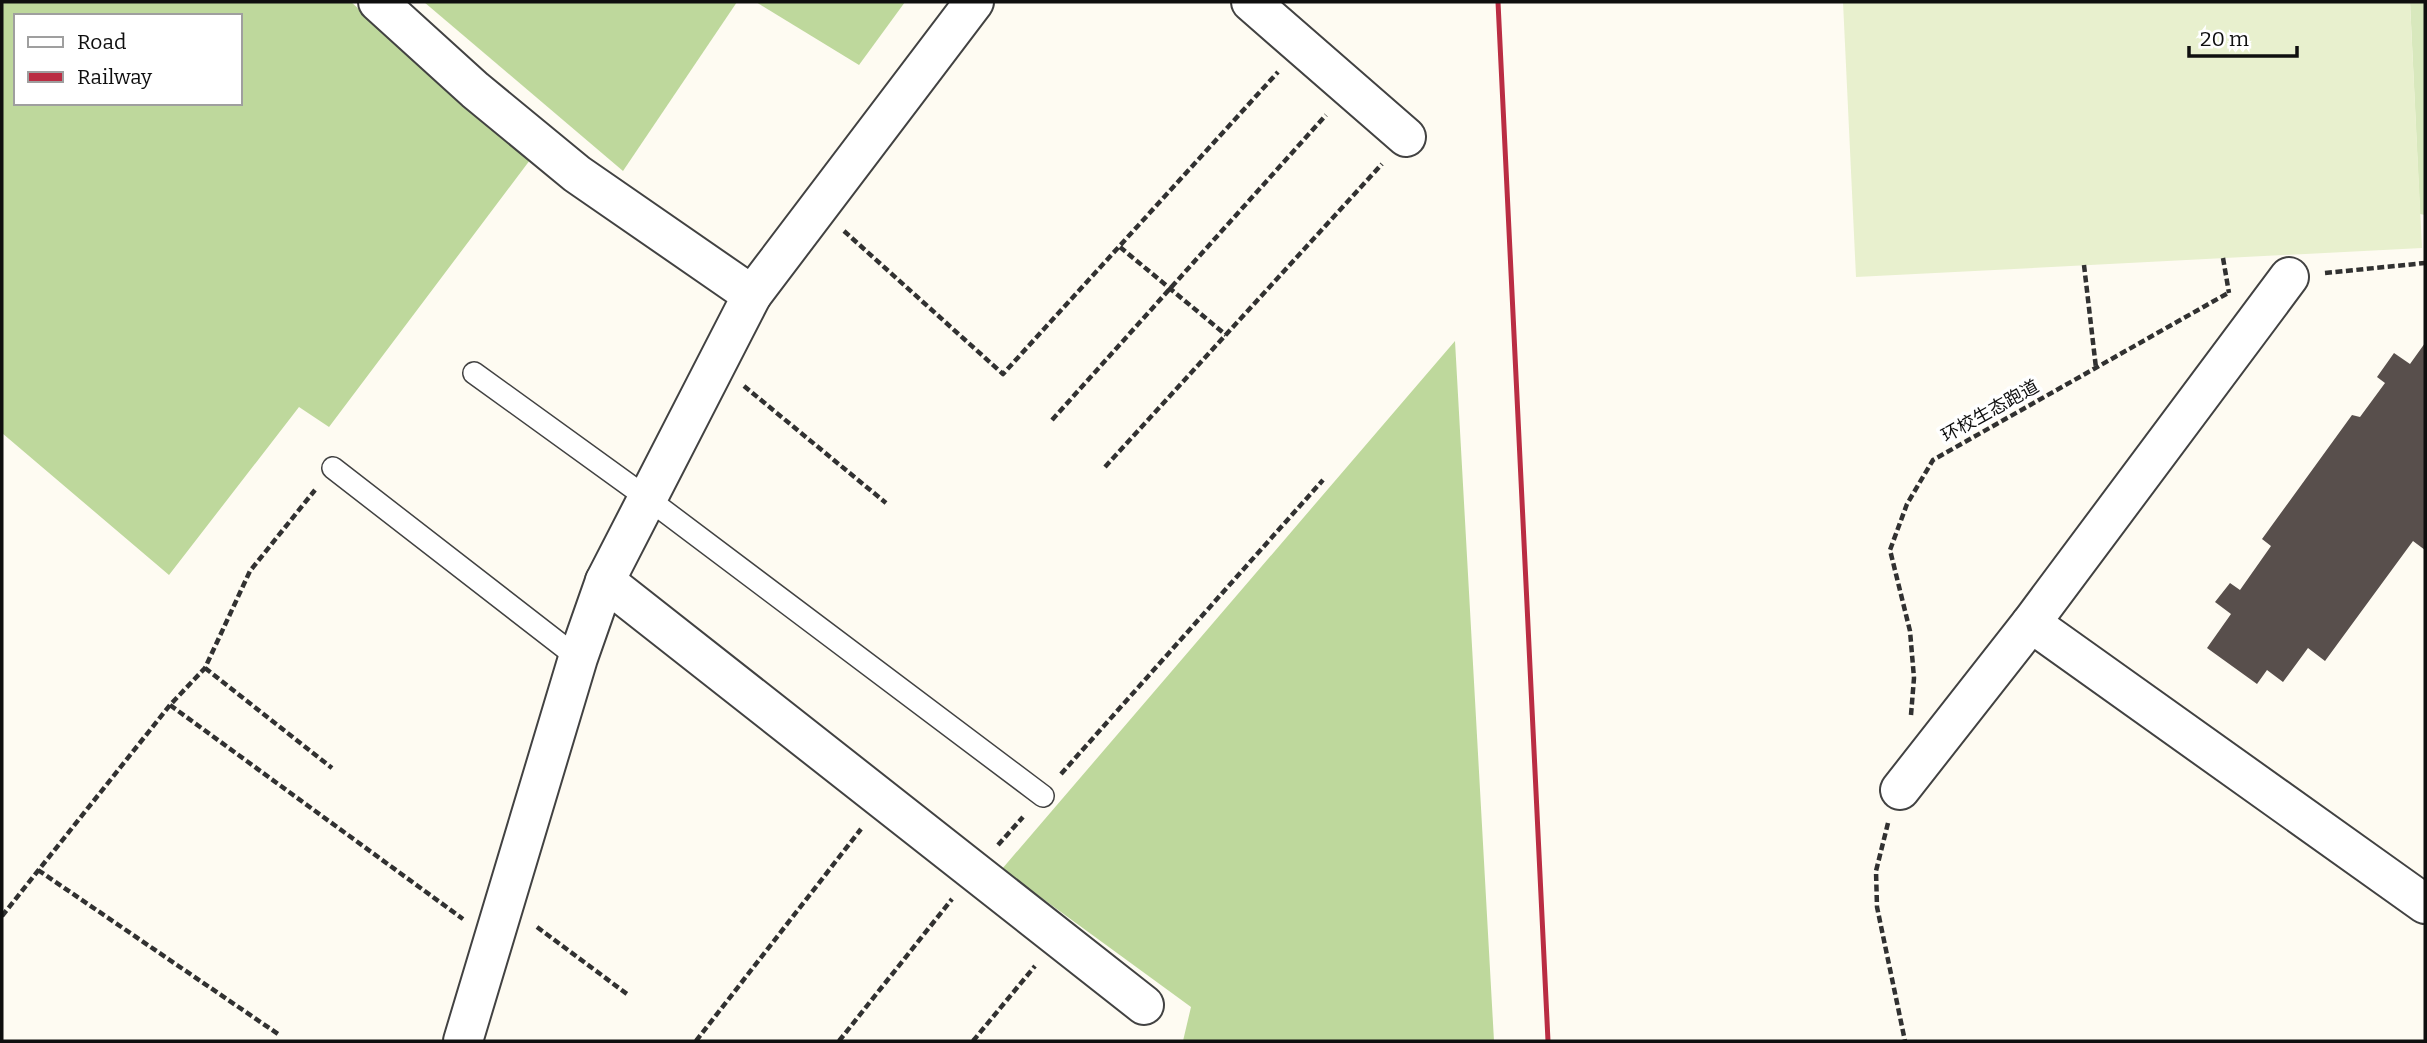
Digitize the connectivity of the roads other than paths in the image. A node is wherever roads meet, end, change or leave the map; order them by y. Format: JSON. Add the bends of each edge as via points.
{"nodes":[{"id":1,"x":378,"y":2,"type":"edge"},
{"id":2,"x":974,"y":2,"type":"edge"},
{"id":3,"x":1251,"y":2,"type":"edge"},
{"id":4,"x":1406,"y":137,"type":"road end"},
{"id":5,"x":2290,"y":277,"type":"road end"},
{"id":6,"x":752,"y":295,"type":"junction"},
{"id":7,"x":474,"y":373,"type":"dead end"},
{"id":8,"x":333,"y":468,"type":"road end"},
{"id":9,"x":647,"y":498,"type":"junction"},
{"id":10,"x":605,"y":581,"type":"junction"},
{"id":11,"x":2031,"y":623,"type":"junction"},
{"id":12,"x":578,"y":657,"type":"junction"},
{"id":13,"x":1900,"y":790,"type":"road end"},
{"id":14,"x":1043,"y":796,"type":"road end"},
{"id":15,"x":2425,"y":904,"type":"edge"},
{"id":16,"x":1144,"y":1005,"type":"dead end"},
{"id":17,"x":463,"y":1041,"type":"edge"}],
"edges":[{"from":1,"to":6,"type":"street","via":[[577,174]]},
{"from":2,"to":6,"type":"street"},
{"from":3,"to":4,"type":"street"},
{"from":5,"to":11,"type":"street"},
{"from":6,"to":9,"type":"street"},
{"from":7,"to":9,"type":"lane"},
{"from":8,"to":12,"type":"lane"},
{"from":9,"to":10,"type":"street"},
{"from":9,"to":14,"type":"lane"},
{"from":10,"to":12,"type":"street"},
{"from":10,"to":16,"type":"street"},
{"from":11,"to":13,"type":"street"},
{"from":11,"to":15,"type":"street"},
{"from":12,"to":17,"type":"street"}]}
